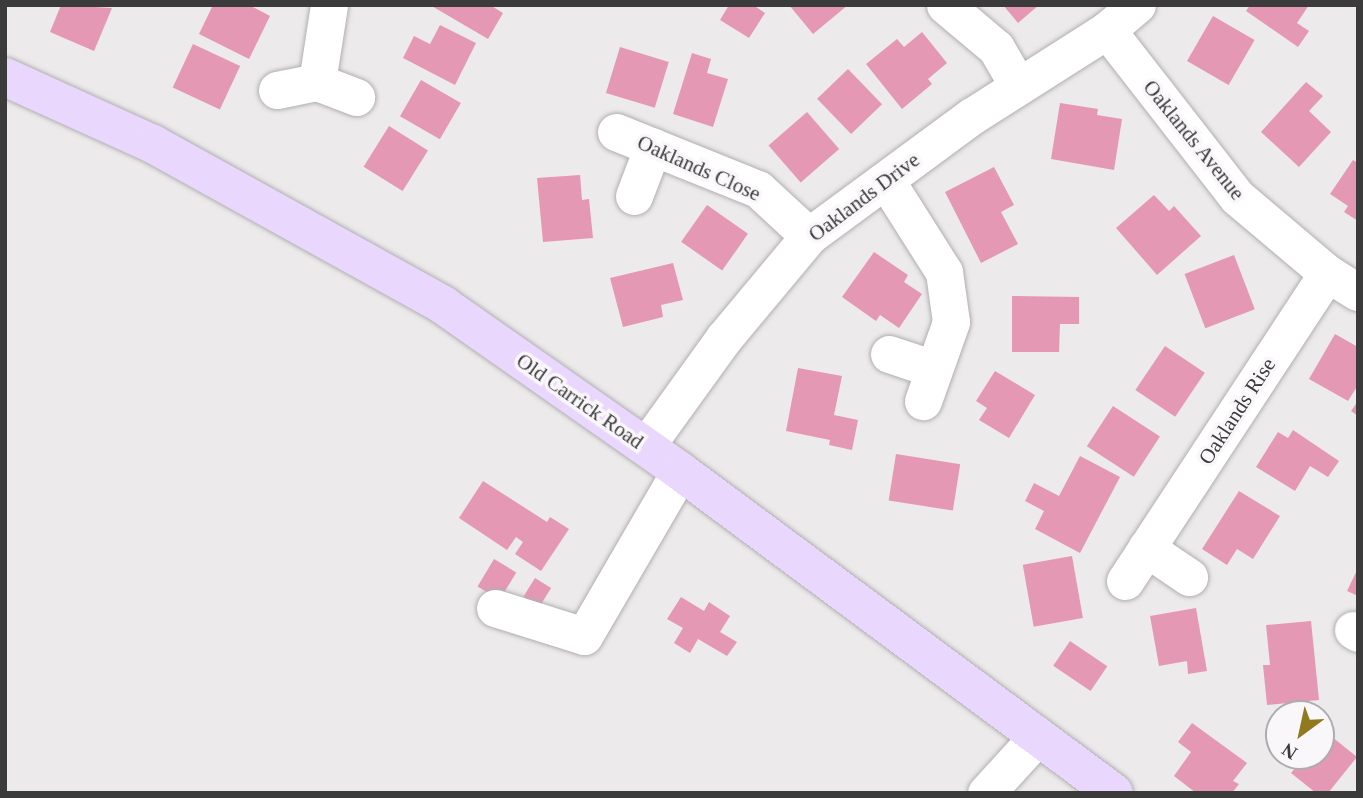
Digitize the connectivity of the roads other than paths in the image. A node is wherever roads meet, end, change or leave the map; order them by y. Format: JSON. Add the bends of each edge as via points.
{"nodes":[{"id":1,"x":329,"y":5,"type":"edge"},
{"id":2,"x":945,"y":5,"type":"edge"},
{"id":3,"x":1137,"y":5,"type":"edge"},
{"id":4,"x":1107,"y":30,"type":"junction"},
{"id":5,"x":5,"y":76,"type":"edge"},
{"id":6,"x":317,"y":82,"type":"junction"},
{"id":7,"x":1017,"y":84,"type":"junction"},
{"id":8,"x":277,"y":90,"type":"dead end"},
{"id":9,"x":356,"y":97,"type":"dead end"},
{"id":10,"x":616,"y":132,"type":"dead end"},
{"id":11,"x":653,"y":146,"type":"junction"},
{"id":12,"x":887,"y":181,"type":"junction"},
{"id":13,"x":634,"y":196,"type":"dead end"},
{"id":14,"x":809,"y":236,"type":"junction"},
{"id":15,"x":1343,"y":283,"type":"edge"},
{"id":16,"x":889,"y":354,"type":"dead end"},
{"id":17,"x":646,"y":446,"type":"junction"},
{"id":18,"x":680,"y":471,"type":"junction"},
{"id":19,"x":1146,"y":548,"type":"junction"},
{"id":20,"x":1189,"y":577,"type":"dead end"},
{"id":21,"x":1125,"y":581,"type":"dead end"},
{"id":22,"x":495,"y":608,"type":"dead end"},
{"id":23,"x":1038,"y":736,"type":"junction"},
{"id":24,"x":986,"y":793,"type":"edge"},
{"id":25,"x":1114,"y":793,"type":"edge"}],
"edges":[{"from":1,"to":6,"type":"street"},
{"from":2,"to":7,"type":"street","via":[[996,48]]},
{"from":3,"to":4,"type":"street","name":"Oaklands Drive"},
{"from":4,"to":7,"type":"street","name":"Oaklands Drive"},
{"from":4,"to":15,"type":"street","name":"Oaklands Avenue","via":[[1237,197]]},
{"from":5,"to":17,"type":"main road","name":"Old Carrick Road","via":[[153,144],[443,305]]},
{"from":6,"to":8,"type":"street"},
{"from":6,"to":9,"type":"street"},
{"from":7,"to":12,"type":"street","name":"Oaklands Drive"},
{"from":10,"to":11,"type":"street","name":"Oaklands Close"},
{"from":11,"to":13,"type":"street"},
{"from":11,"to":14,"type":"street","name":"Oaklands Close","via":[[758,189]]},
{"from":12,"to":14,"type":"street","name":"Oaklands Drive"},
{"from":12,"to":16,"type":"street","via":[[944,272],[951,322],[929,385]]},
{"from":14,"to":17,"type":"street","name":"Oaklands Drive","via":[[724,338]]},
{"from":15,"to":19,"type":"street","name":"Oaklands Rise"},
{"from":17,"to":18,"type":"main road","name":"Old Carrick Road"},
{"from":18,"to":22,"type":"street","via":[[584,636]]},
{"from":18,"to":23,"type":"main road","name":"Old Carrick Road"},
{"from":19,"to":20,"type":"street"},
{"from":19,"to":21,"type":"street","name":"Oaklands Rise"},
{"from":23,"to":24,"type":"street"},
{"from":23,"to":25,"type":"main road","name":"Old Carrick Road"}]}
